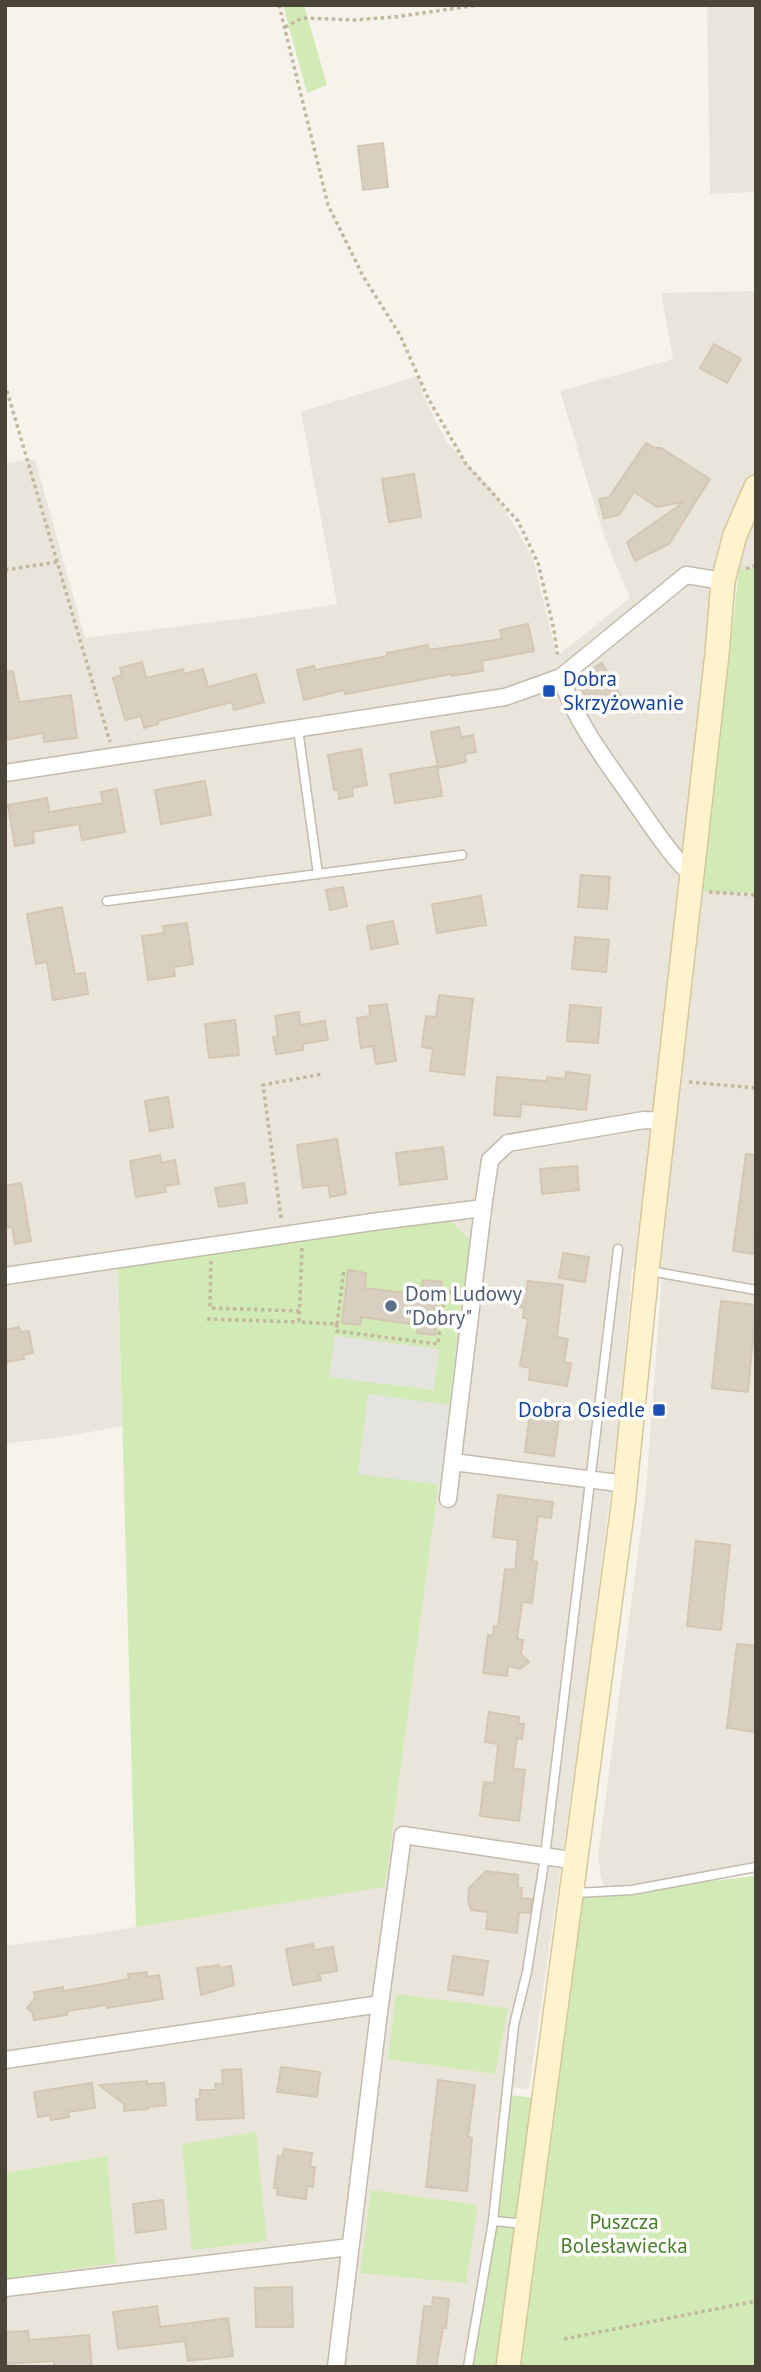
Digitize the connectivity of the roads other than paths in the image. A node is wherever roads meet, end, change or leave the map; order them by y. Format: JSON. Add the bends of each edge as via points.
{"nodes":[{"id":1,"x":756,"y":487,"type":"edge"},
{"id":2,"x":723,"y":581,"type":"junction"},
{"id":3,"x":561,"y":677,"type":"junction"},
{"id":4,"x":298,"y":729,"type":"junction"},
{"id":5,"x":5,"y":774,"type":"edge"},
{"id":6,"x":462,"y":855,"type":"dead end"},
{"id":7,"x":318,"y":874,"type":"junction"},
{"id":8,"x":691,"y":883,"type":"junction"},
{"id":9,"x":107,"y":901,"type":"dead end"},
{"id":10,"x":665,"y":1121,"type":"junction"},
{"id":11,"x":482,"y":1208,"type":"junction"},
{"id":12,"x":618,"y":1250,"type":"dead end"},
{"id":13,"x":647,"y":1270,"type":"junction"},
{"id":14,"x":5,"y":1276,"type":"edge"},
{"id":15,"x":756,"y":1290,"type":"edge"},
{"id":16,"x":453,"y":1462,"type":"junction"},
{"id":17,"x":589,"y":1479,"type":"junction"},
{"id":18,"x":626,"y":1483,"type":"junction"},
{"id":19,"x":448,"y":1499,"type":"dead end"},
{"id":20,"x":545,"y":1856,"type":"junction"},
{"id":21,"x":577,"y":1861,"type":"junction"},
{"id":22,"x":756,"y":1867,"type":"edge"},
{"id":23,"x":572,"y":1893,"type":"junction"},
{"id":24,"x":380,"y":2004,"type":"junction"},
{"id":25,"x":5,"y":2060,"type":"edge"},
{"id":26,"x":493,"y":2221,"type":"junction"},
{"id":27,"x":528,"y":2225,"type":"junction"},
{"id":28,"x":351,"y":2247,"type":"junction"},
{"id":29,"x":5,"y":2288,"type":"edge"},
{"id":30,"x":336,"y":2367,"type":"edge"},
{"id":31,"x":468,"y":2367,"type":"edge"},
{"id":32,"x":508,"y":2367,"type":"edge"}],
"edges":[{"from":1,"to":2,"type":"main road","via":[[735,535]]},
{"from":2,"to":3,"type":"street","via":[[686,575]]},
{"from":2,"to":8,"type":"main road"},
{"from":3,"to":4,"type":"street","via":[[505,697]]},
{"from":3,"to":8,"type":"street","via":[[567,697],[608,764]]},
{"from":4,"to":5,"type":"street"},
{"from":4,"to":7,"type":"lane"},
{"from":6,"to":7,"type":"lane"},
{"from":7,"to":9,"type":"lane"},
{"from":8,"to":10,"type":"main road"},
{"from":10,"to":11,"type":"street","via":[[644,1120],[508,1143],[490,1160]]},
{"from":10,"to":13,"type":"main road"},
{"from":11,"to":14,"type":"street"},
{"from":11,"to":16,"type":"street"},
{"from":12,"to":17,"type":"lane"},
{"from":13,"to":15,"type":"lane"},
{"from":13,"to":18,"type":"main road"},
{"from":16,"to":17,"type":"street"},
{"from":16,"to":19,"type":"street"},
{"from":17,"to":18,"type":"street"},
{"from":17,"to":20,"type":"lane"},
{"from":18,"to":21,"type":"main road"},
{"from":20,"to":21,"type":"street"},
{"from":20,"to":24,"type":"street","via":[[403,1835]]},
{"from":20,"to":26,"type":"lane","via":[[514,2025]]},
{"from":21,"to":23,"type":"main road"},
{"from":22,"to":23,"type":"lane","via":[[632,1890]]},
{"from":23,"to":27,"type":"main road"},
{"from":24,"to":25,"type":"street"},
{"from":24,"to":28,"type":"street"},
{"from":26,"to":27,"type":"lane"},
{"from":26,"to":31,"type":"lane"},
{"from":27,"to":32,"type":"main road"},
{"from":28,"to":29,"type":"street"},
{"from":28,"to":30,"type":"street"}]}
